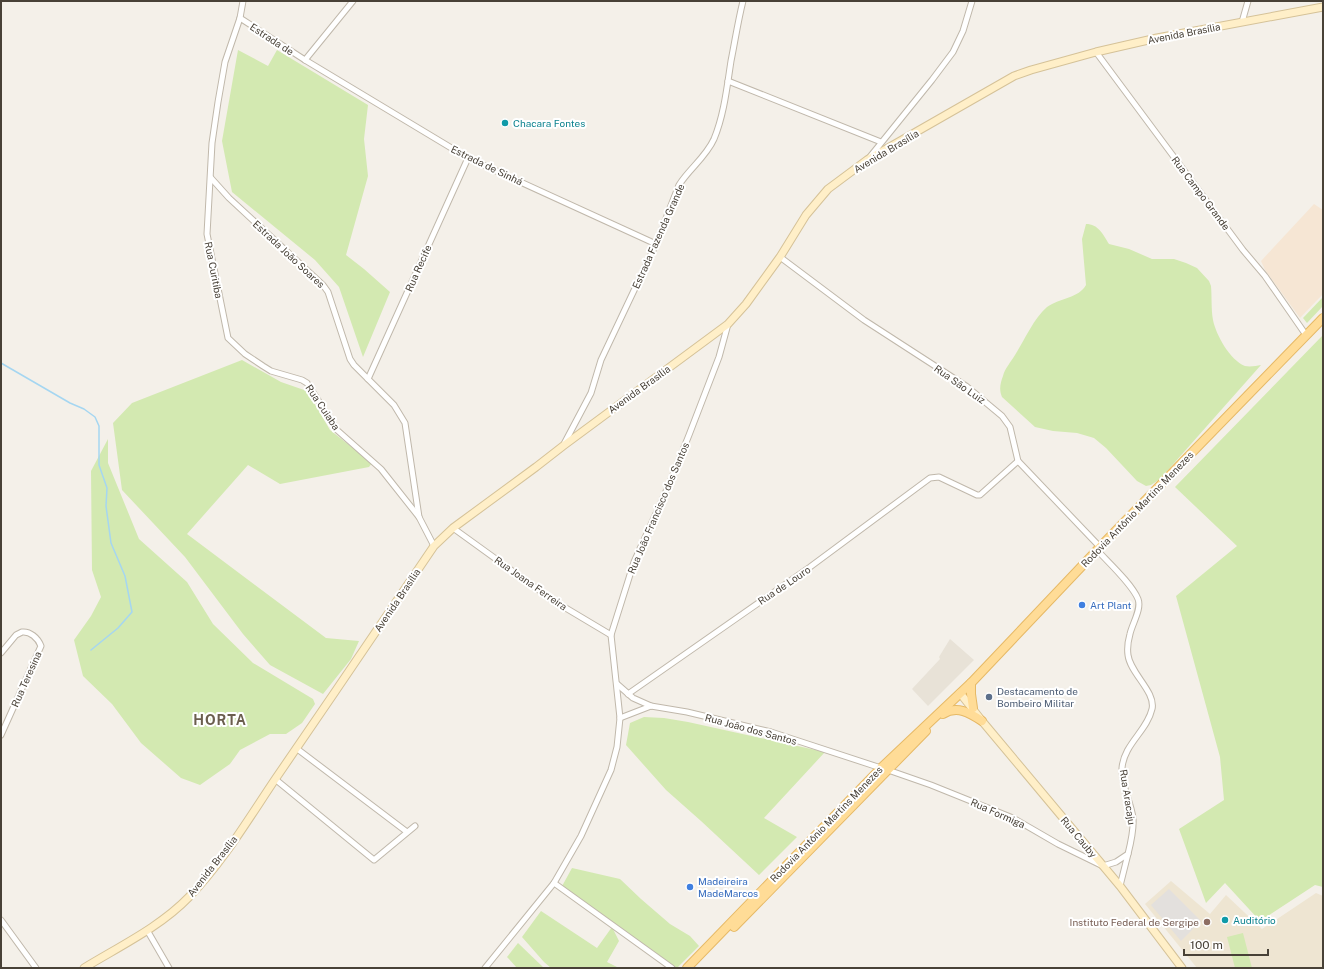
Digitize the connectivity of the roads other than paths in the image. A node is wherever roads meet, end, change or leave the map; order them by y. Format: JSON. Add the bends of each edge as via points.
{"nodes":[{"id":1,"x":243,"y":1,"type":"edge"},
{"id":2,"x":353,"y":1,"type":"edge"},
{"id":3,"x":743,"y":1,"type":"edge"},
{"id":4,"x":972,"y":1,"type":"edge"},
{"id":5,"x":1248,"y":1,"type":"edge"},
{"id":6,"x":1323,"y":7,"type":"edge"},
{"id":7,"x":240,"y":18,"type":"junction"},
{"id":8,"x":1242,"y":22,"type":"junction"},
{"id":9,"x":1096,"y":52,"type":"junction"},
{"id":10,"x":305,"y":60,"type":"junction"},
{"id":11,"x":728,"y":81,"type":"junction"},
{"id":12,"x":881,"y":142,"type":"junction"},
{"id":13,"x":468,"y":158,"type":"junction"},
{"id":14,"x":867,"y":160,"type":"junction"},
{"id":15,"x":211,"y":178,"type":"junction"},
{"id":16,"x":656,"y":244,"type":"junction"},
{"id":17,"x":780,"y":257,"type":"junction"},
{"id":18,"x":1323,"y":318,"type":"edge"},
{"id":19,"x":728,"y":324,"type":"junction"},
{"id":20,"x":1306,"y":335,"type":"junction"},
{"id":21,"x":245,"y":354,"type":"joint"},
{"id":22,"x":368,"y":379,"type":"junction"},
{"id":23,"x":563,"y":446,"type":"junction"},
{"id":24,"x":1018,"y":461,"type":"junction"},
{"id":25,"x":419,"y":517,"type":"junction"},
{"id":26,"x":453,"y":528,"type":"junction"},
{"id":27,"x":434,"y":546,"type":"junction"},
{"id":28,"x":1098,"y":549,"type":"junction"},
{"id":29,"x":611,"y":635,"type":"junction"},
{"id":30,"x":1,"y":653,"type":"edge"},
{"id":31,"x":971,"y":683,"type":"junction"},
{"id":32,"x":617,"y":684,"type":"junction"},
{"id":33,"x":960,"y":693,"type":"junction"},
{"id":34,"x":628,"y":694,"type":"junction"},
{"id":35,"x":952,"y":701,"type":"junction"},
{"id":36,"x":651,"y":706,"type":"junction"},
{"id":37,"x":973,"y":708,"type":"junction"},
{"id":38,"x":943,"y":714,"type":"junction"},
{"id":39,"x":620,"y":718,"type":"junction"},
{"id":40,"x":982,"y":721,"type":"junction"},
{"id":41,"x":1,"y":735,"type":"edge"},
{"id":42,"x":296,"y":748,"type":"junction"},
{"id":43,"x":885,"y":769,"type":"junction"},
{"id":44,"x":275,"y":779,"type":"junction"},
{"id":45,"x":415,"y":826,"type":"dead end"},
{"id":46,"x":407,"y":832,"type":"junction"},
{"id":47,"x":1128,"y":854,"type":"junction"},
{"id":48,"x":1103,"y":866,"type":"junction"},
{"id":49,"x":554,"y":883,"type":"junction"},
{"id":50,"x":1120,"y":886,"type":"junction"},
{"id":51,"x":1,"y":920,"type":"edge"},
{"id":52,"x":147,"y":930,"type":"junction"},
{"id":53,"x":36,"y":968,"type":"edge"},
{"id":54,"x":84,"y":968,"type":"edge"},
{"id":55,"x":169,"y":968,"type":"edge"},
{"id":56,"x":485,"y":968,"type":"edge"},
{"id":57,"x":672,"y":968,"type":"edge"},
{"id":58,"x":687,"y":968,"type":"edge"},
{"id":59,"x":692,"y":968,"type":"edge"},
{"id":60,"x":1182,"y":968,"type":"edge"}],
"edges":[{"from":1,"to":7,"type":"street"},
{"from":2,"to":10,"type":"street"},
{"from":3,"to":11,"type":"street","name":"Estrada Fazenda Grande"},
{"from":4,"to":12,"type":"street","via":[[964,31],[953,52]]},
{"from":5,"to":8,"type":"street"},
{"from":6,"to":8,"type":"main road","name":"Avenida Brasília"},
{"from":7,"to":10,"type":"street","name":"Estrada de"},
{"from":7,"to":15,"type":"street","via":[[227,54],[212,143]]},
{"from":8,"to":9,"type":"main road","name":"Avenida Brasília"},
{"from":9,"to":14,"type":"main road","name":"Avenida Brasília","via":[[1014,76]]},
{"from":9,"to":20,"type":"street","name":"Rua Campo Grande"},
{"from":10,"to":13,"type":"street","name":"Estrada de Sinhá"},
{"from":11,"to":12,"type":"street"},
{"from":11,"to":16,"type":"street","name":"Estrada Fazenda Grande","via":[[714,138],[682,181]]},
{"from":12,"to":14,"type":"street"},
{"from":13,"to":16,"type":"street","name":"Estrada de Sinhá"},
{"from":13,"to":22,"type":"street","name":"Rua Recife"},
{"from":14,"to":17,"type":"main road","name":"Avenida Brasília","via":[[828,189],[806,215]]},
{"from":15,"to":21,"type":"street","name":"Rua Curitiba","via":[[208,242],[227,337]]},
{"from":15,"to":22,"type":"street","name":"Estrada João Soares","via":[[229,198],[326,288],[350,359]]},
{"from":16,"to":23,"type":"street","name":"Estrada Fazenda Grande","via":[[600,360],[590,397]]},
{"from":17,"to":19,"type":"main road","name":"Avenida Brasília"},
{"from":17,"to":24,"type":"street","name":"Rua São Luiz","via":[[864,320],[962,383],[1002,416],[1010,427]]},
{"from":18,"to":20,"type":"main road","name":"Rodovia Antônio Martins Menezes"},
{"from":19,"to":23,"type":"main road","name":"Avenida Brasília"},
{"from":19,"to":29,"type":"street","name":"Rua João Francisco dos Santos","via":[[719,357],[689,435],[634,562]]},
{"from":20,"to":28,"type":"main road","name":"Rodovia Antônio Martins Menezes"},
{"from":21,"to":25,"type":"street","name":"Rua Cuiaba","via":[[271,371],[307,383],[337,430],[381,469]]},
{"from":22,"to":25,"type":"street","name":"Estrada João Soares","via":[[394,405],[405,423]]},
{"from":23,"to":26,"type":"main road","name":"Avenida Brasília"},
{"from":24,"to":28,"type":"street"},
{"from":24,"to":34,"type":"street","name":"Rua de Louro","via":[[983,494],[977,495],[939,477],[930,478],[810,567]]},
{"from":25,"to":27,"type":"street","name":"Estrada João Soares"},
{"from":26,"to":27,"type":"main road","name":"Avenida Brasília"},
{"from":26,"to":29,"type":"street","name":"Rua Joana Ferreira","via":[[554,601]]},
{"from":27,"to":42,"type":"main road","name":"Avenida Brasília"},
{"from":28,"to":31,"type":"main road","name":"Rodovia Antônio Martins Menezes"},
{"from":28,"to":47,"type":"street","name":"Rua Aracaju","via":[[1138,599],[1130,633],[1128,656],[1153,703],[1150,715],[1123,760],[1122,772],[1133,817]]},
{"from":29,"to":32,"type":"street","name":"Rua João Francisco dos Santos"},
{"from":30,"to":41,"type":"street","name":"Rua Teresina","via":[[16,635],[22,632],[31,634],[41,646]]},
{"from":31,"to":33,"type":"main road","name":"Rodovia Antônio Martins Menezes"},
{"from":31,"to":37,"type":"main road"},
{"from":32,"to":34,"type":"street"},
{"from":32,"to":39,"type":"street","name":"Rua João Francisco dos Santos"},
{"from":33,"to":35,"type":"main road","name":"Rodovia Antônio Martins Menezes"},
{"from":33,"to":37,"type":"main road","name":"Rua Cauby"},
{"from":34,"to":36,"type":"street"},
{"from":35,"to":38,"type":"main road","name":"Rodovia Antônio Martins Menezes"},
{"from":35,"to":43,"type":"main road","name":"Rodovia Antônio Martins Menezes","via":[[926,724]]},
{"from":36,"to":39,"type":"street"},
{"from":36,"to":43,"type":"street","name":"Rua João dos Santos","via":[[771,732]]},
{"from":37,"to":40,"type":"main road","name":"Rua Cauby"},
{"from":38,"to":40,"type":"main road","via":[[947,711],[964,711]]},
{"from":38,"to":43,"type":"main road","name":"Rodovia Antônio Martins Menezes"},
{"from":39,"to":49,"type":"street","name":"Rua João Francisco dos Santos","via":[[611,770],[581,836]]},
{"from":40,"to":48,"type":"main road","name":"Rua Cauby"},
{"from":42,"to":44,"type":"main road","name":"Avenida Brasília"},
{"from":42,"to":46,"type":"street"},
{"from":43,"to":48,"type":"street","name":"Rua Formiga","via":[[1013,818]]},
{"from":43,"to":58,"type":"main road","name":"Rodovia Antônio Martins Menezes"},
{"from":43,"to":59,"type":"main road","name":"Rodovia Antônio Martins Menezes"},
{"from":44,"to":46,"type":"street","via":[[374,860]]},
{"from":44,"to":52,"type":"main road","name":"Avenida Brasília","via":[[219,861],[189,897]]},
{"from":45,"to":46,"type":"street"},
{"from":47,"to":48,"type":"street","via":[[1116,862]]},
{"from":47,"to":50,"type":"street"},
{"from":48,"to":50,"type":"main road","name":"Rua Cauby"},
{"from":49,"to":56,"type":"street","name":"Rua João Francisco dos Santos"},
{"from":49,"to":57,"type":"street"},
{"from":50,"to":60,"type":"main road","name":"Rua Cauby"},
{"from":51,"to":53,"type":"street"},
{"from":52,"to":54,"type":"main road","name":"Avenida Brasília"},
{"from":52,"to":55,"type":"street"}]}
